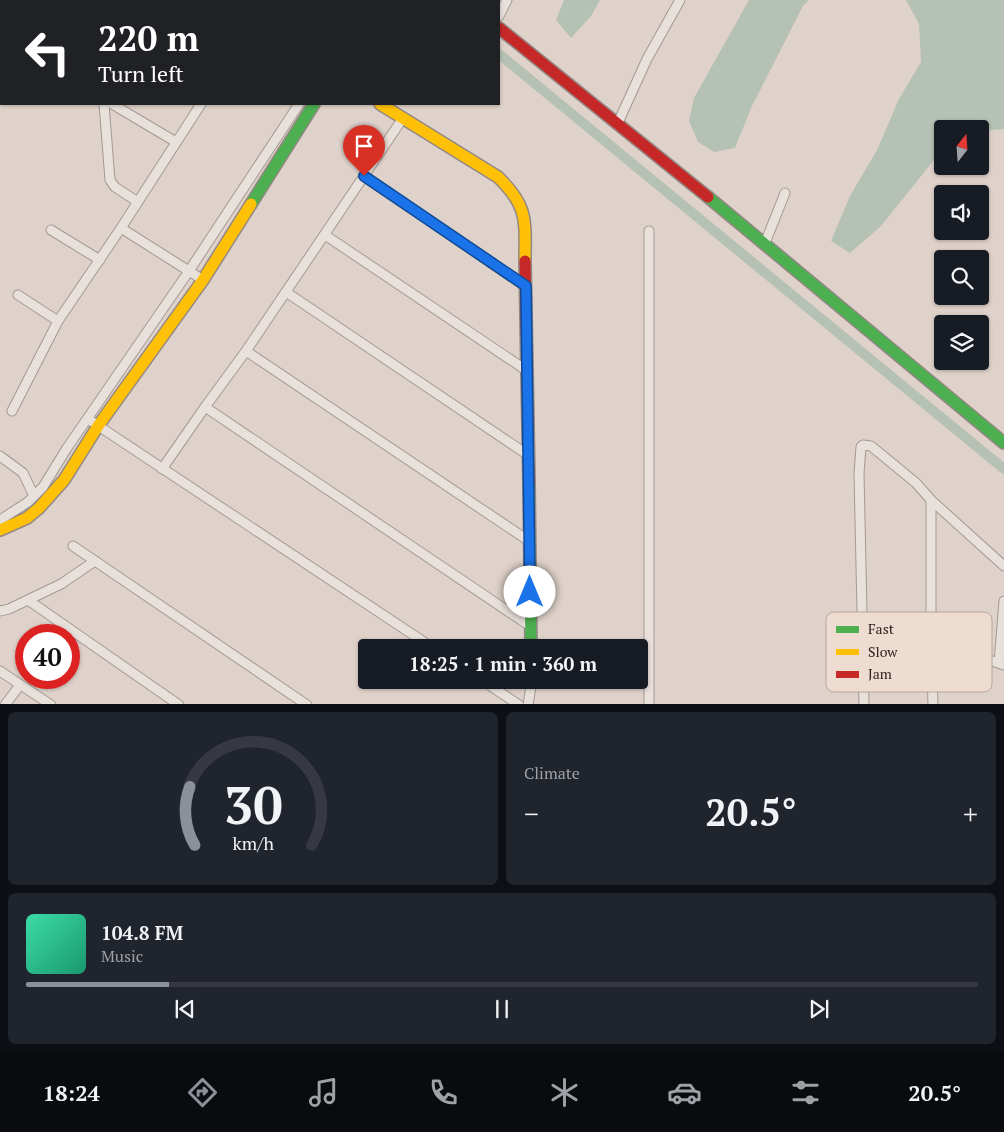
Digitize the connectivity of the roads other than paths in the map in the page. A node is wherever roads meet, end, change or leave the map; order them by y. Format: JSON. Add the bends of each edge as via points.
{"nodes":[{"id":1,"x":507,"y":0,"type":"edge"},
{"id":2,"x":680,"y":0,"type":"edge"},
{"id":3,"x":500,"y":14,"type":"edge"},
{"id":4,"x":500,"y":29,"type":"edge"},
{"id":5,"x":104,"y":105,"type":"edge"},
{"id":6,"x":114,"y":105,"type":"edge"},
{"id":7,"x":200,"y":105,"type":"edge"},
{"id":8,"x":298,"y":105,"type":"edge"},
{"id":9,"x":313,"y":105,"type":"edge"},
{"id":10,"x":382,"y":105,"type":"edge"},
{"id":11,"x":403,"y":118,"type":"junction"},
{"id":12,"x":617,"y":125,"type":"junction"},
{"id":13,"x":176,"y":142,"type":"junction"},
{"id":14,"x":364,"y":176,"type":"junction"},
{"id":15,"x":784,"y":193,"type":"dead end"},
{"id":16,"x":138,"y":202,"type":"junction"},
{"id":17,"x":122,"y":228,"type":"junction"},
{"id":18,"x":51,"y":230,"type":"dead end"},
{"id":19,"x":649,"y":231,"type":"dead end"},
{"id":20,"x":325,"y":235,"type":"junction"},
{"id":21,"x":764,"y":243,"type":"junction"},
{"id":22,"x":100,"y":260,"type":"junction"},
{"id":23,"x":189,"y":271,"type":"junction"},
{"id":24,"x":203,"y":280,"type":"junction"},
{"id":25,"x":526,"y":286,"type":"junction"},
{"id":26,"x":286,"y":292,"type":"junction"},
{"id":27,"x":18,"y":295,"type":"dead end"},
{"id":28,"x":58,"y":321,"type":"junction"},
{"id":29,"x":246,"y":351,"type":"junction"},
{"id":30,"x":526,"y":370,"type":"junction"},
{"id":31,"x":205,"y":407,"type":"junction"},
{"id":32,"x":12,"y":411,"type":"dead end"},
{"id":33,"x":88,"y":419,"type":"junction"},
{"id":34,"x":98,"y":426,"type":"junction"},
{"id":35,"x":1004,"y":443,"type":"edge"},
{"id":36,"x":528,"y":454,"type":"junction"},
{"id":37,"x":0,"y":456,"type":"edge"},
{"id":38,"x":162,"y":469,"type":"junction"},
{"id":39,"x":34,"y":496,"type":"junction"},
{"id":40,"x":931,"y":500,"type":"junction"},
{"id":41,"x":0,"y":520,"type":"edge"},
{"id":42,"x":0,"y":530,"type":"edge"},
{"id":43,"x":529,"y":541,"type":"junction"},
{"id":44,"x":73,"y":546,"type":"dead end"},
{"id":45,"x":95,"y":561,"type":"junction"},
{"id":46,"x":1004,"y":566,"type":"edge"},
{"id":47,"x":28,"y":600,"type":"junction"},
{"id":48,"x":1004,"y":601,"type":"edge"},
{"id":49,"x":0,"y":611,"type":"edge"},
{"id":50,"x":862,"y":612,"type":"edge"},
{"id":51,"x":931,"y":612,"type":"edge"},
{"id":52,"x":530,"y":626,"type":"junction"},
{"id":53,"x":419,"y":639,"type":"edge"},
{"id":54,"x":531,"y":639,"type":"edge"},
{"id":55,"x":1001,"y":664,"type":"edge"},
{"id":56,"x":0,"y":671,"type":"edge"},
{"id":57,"x":15,"y":682,"type":"edge"},
{"id":58,"x":17,"y":689,"type":"edge"},
{"id":59,"x":27,"y":689,"type":"edge"},
{"id":60,"x":496,"y":689,"type":"edge"},
{"id":61,"x":530,"y":689,"type":"edge"},
{"id":62,"x":5,"y":704,"type":"edge"},
{"id":63,"x":51,"y":704,"type":"edge"},
{"id":64,"x":179,"y":704,"type":"edge"},
{"id":65,"x":307,"y":704,"type":"edge"},
{"id":66,"x":519,"y":704,"type":"edge"},
{"id":67,"x":528,"y":704,"type":"edge"},
{"id":68,"x":650,"y":704,"type":"edge"}],
"edges":[{"from":1,"to":3,"type":"street"},
{"from":2,"to":12,"type":"street","via":[[647,59]]},
{"from":4,"to":12,"type":"street"},
{"from":5,"to":16,"type":"street","via":[[110,180]]},
{"from":6,"to":13,"type":"street"},
{"from":7,"to":13,"type":"street"},
{"from":8,"to":23,"type":"street"},
{"from":9,"to":24,"type":"street"},
{"from":10,"to":11,"type":"street"},
{"from":11,"to":14,"type":"street"},
{"from":11,"to":25,"type":"street","via":[[498,177],[515,192],[523,210]]},
{"from":12,"to":21,"type":"street"},
{"from":13,"to":16,"type":"street"},
{"from":14,"to":20,"type":"street"},
{"from":14,"to":25,"type":"street"},
{"from":15,"to":21,"type":"street"},
{"from":16,"to":17,"type":"street"},
{"from":17,"to":22,"type":"street"},
{"from":17,"to":23,"type":"street"},
{"from":18,"to":22,"type":"street"},
{"from":19,"to":68,"type":"street"},
{"from":20,"to":26,"type":"street"},
{"from":20,"to":30,"type":"street"},
{"from":21,"to":35,"type":"street"},
{"from":22,"to":28,"type":"street"},
{"from":23,"to":24,"type":"street"},
{"from":23,"to":33,"type":"street"},
{"from":24,"to":34,"type":"street"},
{"from":25,"to":30,"type":"street"},
{"from":26,"to":29,"type":"street"},
{"from":26,"to":36,"type":"street"},
{"from":27,"to":28,"type":"street"},
{"from":28,"to":32,"type":"street"},
{"from":29,"to":31,"type":"street"},
{"from":29,"to":43,"type":"street"},
{"from":30,"to":36,"type":"street"},
{"from":31,"to":38,"type":"street"},
{"from":31,"to":52,"type":"street"},
{"from":33,"to":34,"type":"street"},
{"from":33,"to":39,"type":"street"},
{"from":34,"to":38,"type":"street"},
{"from":34,"to":42,"type":"street","via":[[64,480],[39,508],[27,518]]},
{"from":36,"to":43,"type":"street"},
{"from":37,"to":39,"type":"street","via":[[23,473]]},
{"from":38,"to":53,"type":"street"},
{"from":39,"to":41,"type":"street"},
{"from":40,"to":46,"type":"street"},
{"from":40,"to":50,"type":"street","via":[[916,482],[871,446],[863,444],[859,473]]},
{"from":40,"to":51,"type":"street"},
{"from":43,"to":52,"type":"street"},
{"from":44,"to":45,"type":"street"},
{"from":45,"to":47,"type":"street","via":[[61,584]]},
{"from":45,"to":65,"type":"street"},
{"from":47,"to":49,"type":"street"},
{"from":47,"to":64,"type":"street"},
{"from":48,"to":55,"type":"street"},
{"from":52,"to":54,"type":"street"},
{"from":56,"to":57,"type":"street"},
{"from":58,"to":62,"type":"street"},
{"from":59,"to":63,"type":"street"},
{"from":60,"to":66,"type":"street"},
{"from":61,"to":67,"type":"street"}]}
